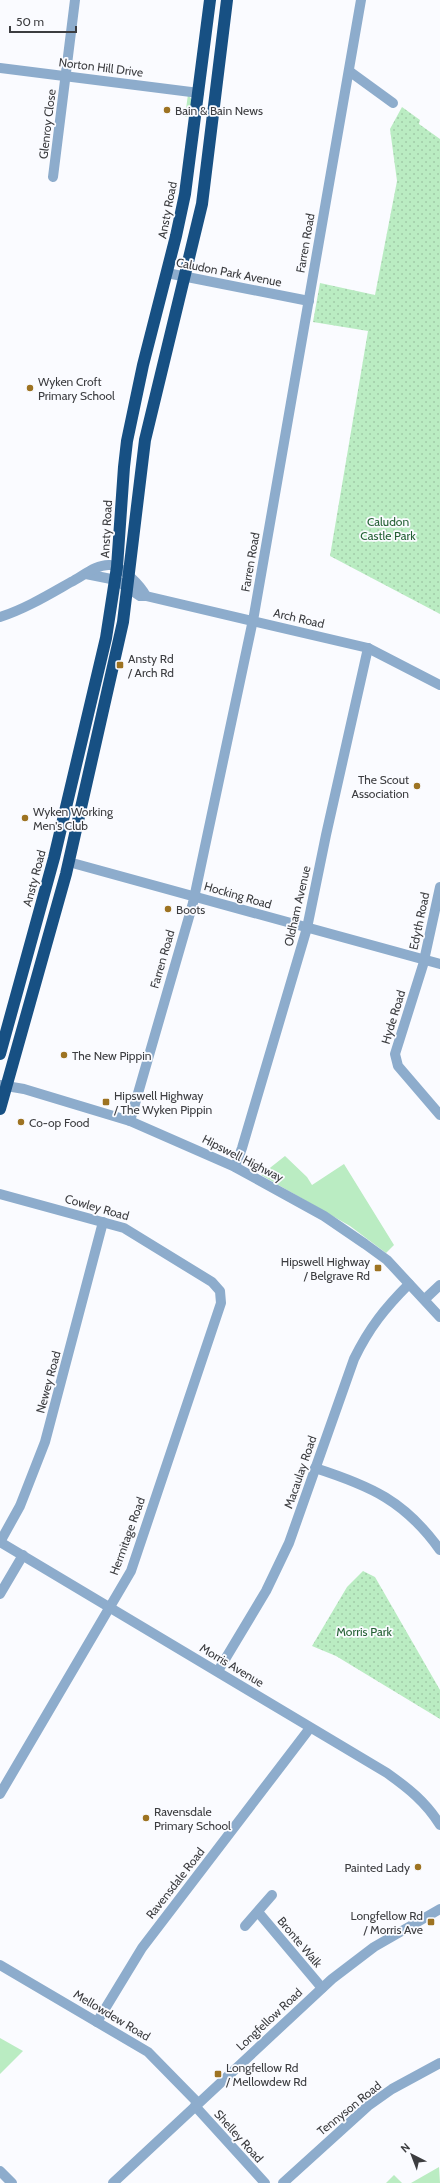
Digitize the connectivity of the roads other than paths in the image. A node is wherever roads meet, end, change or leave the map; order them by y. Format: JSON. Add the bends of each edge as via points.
{"nodes":[{"id":1,"x":75,"y":0,"type":"edge"},
{"id":2,"x":210,"y":0,"type":"edge"},
{"id":3,"x":227,"y":0,"type":"edge"},
{"id":4,"x":362,"y":0,"type":"edge"},
{"id":5,"x":225,"y":16,"type":"junction"},
{"id":6,"x":0,"y":68,"type":"edge"},
{"id":7,"x":349,"y":71,"type":"junction"},
{"id":8,"x":66,"y":76,"type":"junction"},
{"id":9,"x":199,"y":93,"type":"junction"},
{"id":10,"x":393,"y":103,"type":"dead end"},
{"id":11,"x":53,"y":176,"type":"dead end"},
{"id":12,"x":167,"y":273,"type":"junction"},
{"id":13,"x":184,"y":276,"type":"junction"},
{"id":14,"x":309,"y":301,"type":"junction"},
{"id":15,"x":117,"y":567,"type":"junction"},
{"id":16,"x":86,"y":574,"type":"junction"},
{"id":17,"x":130,"y":577,"type":"junction"},
{"id":18,"x":116,"y":580,"type":"junction"},
{"id":19,"x":129,"y":589,"type":"junction"},
{"id":20,"x":146,"y":596,"type":"junction"},
{"id":21,"x":0,"y":617,"type":"edge"},
{"id":22,"x":253,"y":621,"type":"junction"},
{"id":23,"x":368,"y":648,"type":"junction"},
{"id":24,"x":440,"y":685,"type":"edge"},
{"id":25,"x":54,"y":858,"type":"junction"},
{"id":26,"x":72,"y":863,"type":"junction"},
{"id":27,"x":440,"y":887,"type":"edge"},
{"id":28,"x":194,"y":896,"type":"junction"},
{"id":29,"x":307,"y":928,"type":"junction"},
{"id":30,"x":424,"y":960,"type":"junction"},
{"id":31,"x":440,"y":964,"type":"edge"},
{"id":32,"x":0,"y":1054,"type":"edge"},
{"id":33,"x":3,"y":1085,"type":"edge"},
{"id":34,"x":0,"y":1108,"type":"edge"},
{"id":35,"x":440,"y":1115,"type":"edge"},
{"id":36,"x":130,"y":1121,"type":"junction"},
{"id":37,"x":235,"y":1167,"type":"junction"},
{"id":38,"x":0,"y":1194,"type":"edge"},
{"id":39,"x":104,"y":1222,"type":"junction"},
{"id":40,"x":409,"y":1284,"type":"junction"},
{"id":41,"x":440,"y":1285,"type":"edge"},
{"id":42,"x":218,"y":1289,"type":"joint"},
{"id":43,"x":425,"y":1299,"type":"junction"},
{"id":44,"x":440,"y":1316,"type":"edge"},
{"id":45,"x":315,"y":1468,"type":"junction"},
{"id":46,"x":0,"y":1542,"type":"edge"},
{"id":47,"x":440,"y":1550,"type":"edge"},
{"id":48,"x":23,"y":1555,"type":"junction"},
{"id":49,"x":0,"y":1594,"type":"edge"},
{"id":50,"x":110,"y":1608,"type":"junction"},
{"id":51,"x":218,"y":1671,"type":"junction"},
{"id":52,"x":310,"y":1728,"type":"junction"},
{"id":53,"x":0,"y":1794,"type":"edge"},
{"id":54,"x":440,"y":1825,"type":"edge"},
{"id":55,"x":272,"y":1895,"type":"dead end"},
{"id":56,"x":440,"y":1909,"type":"edge"},
{"id":57,"x":258,"y":1912,"type":"junction"},
{"id":58,"x":245,"y":1926,"type":"dead end"},
{"id":59,"x":0,"y":1965,"type":"edge"},
{"id":60,"x":322,"y":1988,"type":"junction"},
{"id":61,"x":97,"y":2022,"type":"junction"},
{"id":62,"x":439,"y":2066,"type":"edge"},
{"id":63,"x":197,"y":2105,"type":"junction"},
{"id":64,"x":0,"y":2171,"type":"edge"},
{"id":65,"x":12,"y":2183,"type":"edge"},
{"id":66,"x":113,"y":2183,"type":"edge"},
{"id":67,"x":265,"y":2183,"type":"edge"},
{"id":68,"x":283,"y":2183,"type":"edge"}],
"edges":[{"from":1,"to":8,"type":"street","name":"Glenroy Close"},
{"from":2,"to":9,"type":"highway","name":"Ansty Road"},
{"from":3,"to":5,"type":"highway"},
{"from":4,"to":7,"type":"street","name":"Farren Road"},
{"from":5,"to":9,"type":"highway","via":[[219,34],[210,87],[207,91]]},
{"from":5,"to":13,"type":"highway","via":[[202,204]]},
{"from":6,"to":8,"type":"street","name":"Norton Hill Drive"},
{"from":7,"to":10,"type":"street"},
{"from":7,"to":14,"type":"street","name":"Farren Road"},
{"from":8,"to":9,"type":"street","name":"Norton Hill Drive"},
{"from":8,"to":11,"type":"street","name":"Glenroy Close"},
{"from":9,"to":12,"type":"highway","name":"Ansty Road","via":[[185,194]]},
{"from":12,"to":13,"type":"street","name":"Caludon Park Avenue"},
{"from":12,"to":15,"type":"highway","name":"Ansty Road","via":[[143,365],[127,441]]},
{"from":13,"to":14,"type":"street","name":"Caludon Park Avenue"},
{"from":13,"to":17,"type":"highway","via":[[147,428]]},
{"from":14,"to":22,"type":"street","name":"Farren Road"},
{"from":15,"to":16,"type":"street","via":[[106,565],[92,569]]},
{"from":15,"to":17,"type":"street"},
{"from":15,"to":18,"type":"highway","name":"Ansty Road"},
{"from":16,"to":18,"type":"street"},
{"from":16,"to":21,"type":"street","via":[[19,610]]},
{"from":17,"to":19,"type":"highway"},
{"from":17,"to":20,"type":"street"},
{"from":18,"to":19,"type":"street"},
{"from":18,"to":25,"type":"highway","name":"Ansty Road","via":[[100,665]]},
{"from":19,"to":20,"type":"street","via":[[140,596]]},
{"from":19,"to":26,"type":"highway","via":[[124,622],[82,800]]},
{"from":20,"to":22,"type":"street","name":"Arch Road"},
{"from":22,"to":23,"type":"street","name":"Arch Road"},
{"from":22,"to":28,"type":"street","name":"Farren Road"},
{"from":23,"to":24,"type":"street","name":"Arch Road"},
{"from":23,"to":29,"type":"street","name":"Oldham Avenue"},
{"from":25,"to":26,"type":"highway"},
{"from":25,"to":32,"type":"highway","name":"Ansty Road"},
{"from":26,"to":28,"type":"street","name":"Hocking Road"},
{"from":26,"to":33,"type":"highway"},
{"from":27,"to":30,"type":"street","name":"Edyth Road"},
{"from":28,"to":29,"type":"street","name":"Hocking Road"},
{"from":28,"to":36,"type":"street","name":"Farren Road"},
{"from":29,"to":30,"type":"street","name":"Hocking Road"},
{"from":29,"to":37,"type":"street","name":"Oldham Avenue"},
{"from":30,"to":31,"type":"street","name":"Hocking Road"},
{"from":30,"to":35,"type":"street","name":"Hyde Road","via":[[395,1061]]},
{"from":33,"to":34,"type":"highway"},
{"from":33,"to":36,"type":"street","name":"Hipswell Highway"},
{"from":36,"to":37,"type":"street","name":"Hipswell Highway"},
{"from":37,"to":40,"type":"street","name":"Hipswell Highway","via":[[332,1221],[386,1260]]},
{"from":38,"to":39,"type":"street","name":"Cowley Road"},
{"from":39,"to":42,"type":"street","name":"Cowley Road","via":[[134,1232],[204,1276]]},
{"from":39,"to":46,"type":"street","name":"Newey Road","via":[[45,1442],[20,1506]]},
{"from":40,"to":43,"type":"street","name":"Hipswell Highway"},
{"from":40,"to":45,"type":"street","name":"Macaulay Road","via":[[376,1320],[364,1338]]},
{"from":41,"to":43,"type":"street"},
{"from":42,"to":50,"type":"street","name":"Hermitage Road","via":[[221,1303],[130,1571]]},
{"from":43,"to":44,"type":"street","name":"Hipswell Highway"},
{"from":45,"to":47,"type":"street","via":[[357,1482],[383,1495],[412,1517]]},
{"from":45,"to":51,"type":"street","name":"Macaulay Road","via":[[277,1572]]},
{"from":46,"to":48,"type":"street","name":"Morris Avenue"},
{"from":48,"to":49,"type":"street"},
{"from":48,"to":50,"type":"street","name":"Morris Avenue"},
{"from":50,"to":51,"type":"street","name":"Morris Avenue"},
{"from":50,"to":53,"type":"street","name":"Hermitage Road"},
{"from":51,"to":52,"type":"street","name":"Morris Avenue"},
{"from":52,"to":54,"type":"street","name":"Morris Avenue","via":[[387,1773],[413,1792]]},
{"from":52,"to":61,"type":"street","name":"Ravensdale Road","via":[[142,1948]]},
{"from":55,"to":57,"type":"street"},
{"from":56,"to":60,"type":"street","name":"Longfellow Road","via":[[374,1947]]},
{"from":57,"to":58,"type":"street"},
{"from":57,"to":60,"type":"street","name":"Bronte Walk"},
{"from":59,"to":61,"type":"street","name":"Mellowdew Road"},
{"from":60,"to":63,"type":"street","name":"Longfellow Road"},
{"from":61,"to":63,"type":"street","name":"Mellowdew Road","via":[[148,2052]]},
{"from":62,"to":68,"type":"street","name":"Tennyson Road","via":[[392,2089],[368,2106]]},
{"from":63,"to":66,"type":"street","name":"Longfellow Road"},
{"from":63,"to":67,"type":"street","name":"Shelley Road"},
{"from":64,"to":65,"type":"street"}]}
